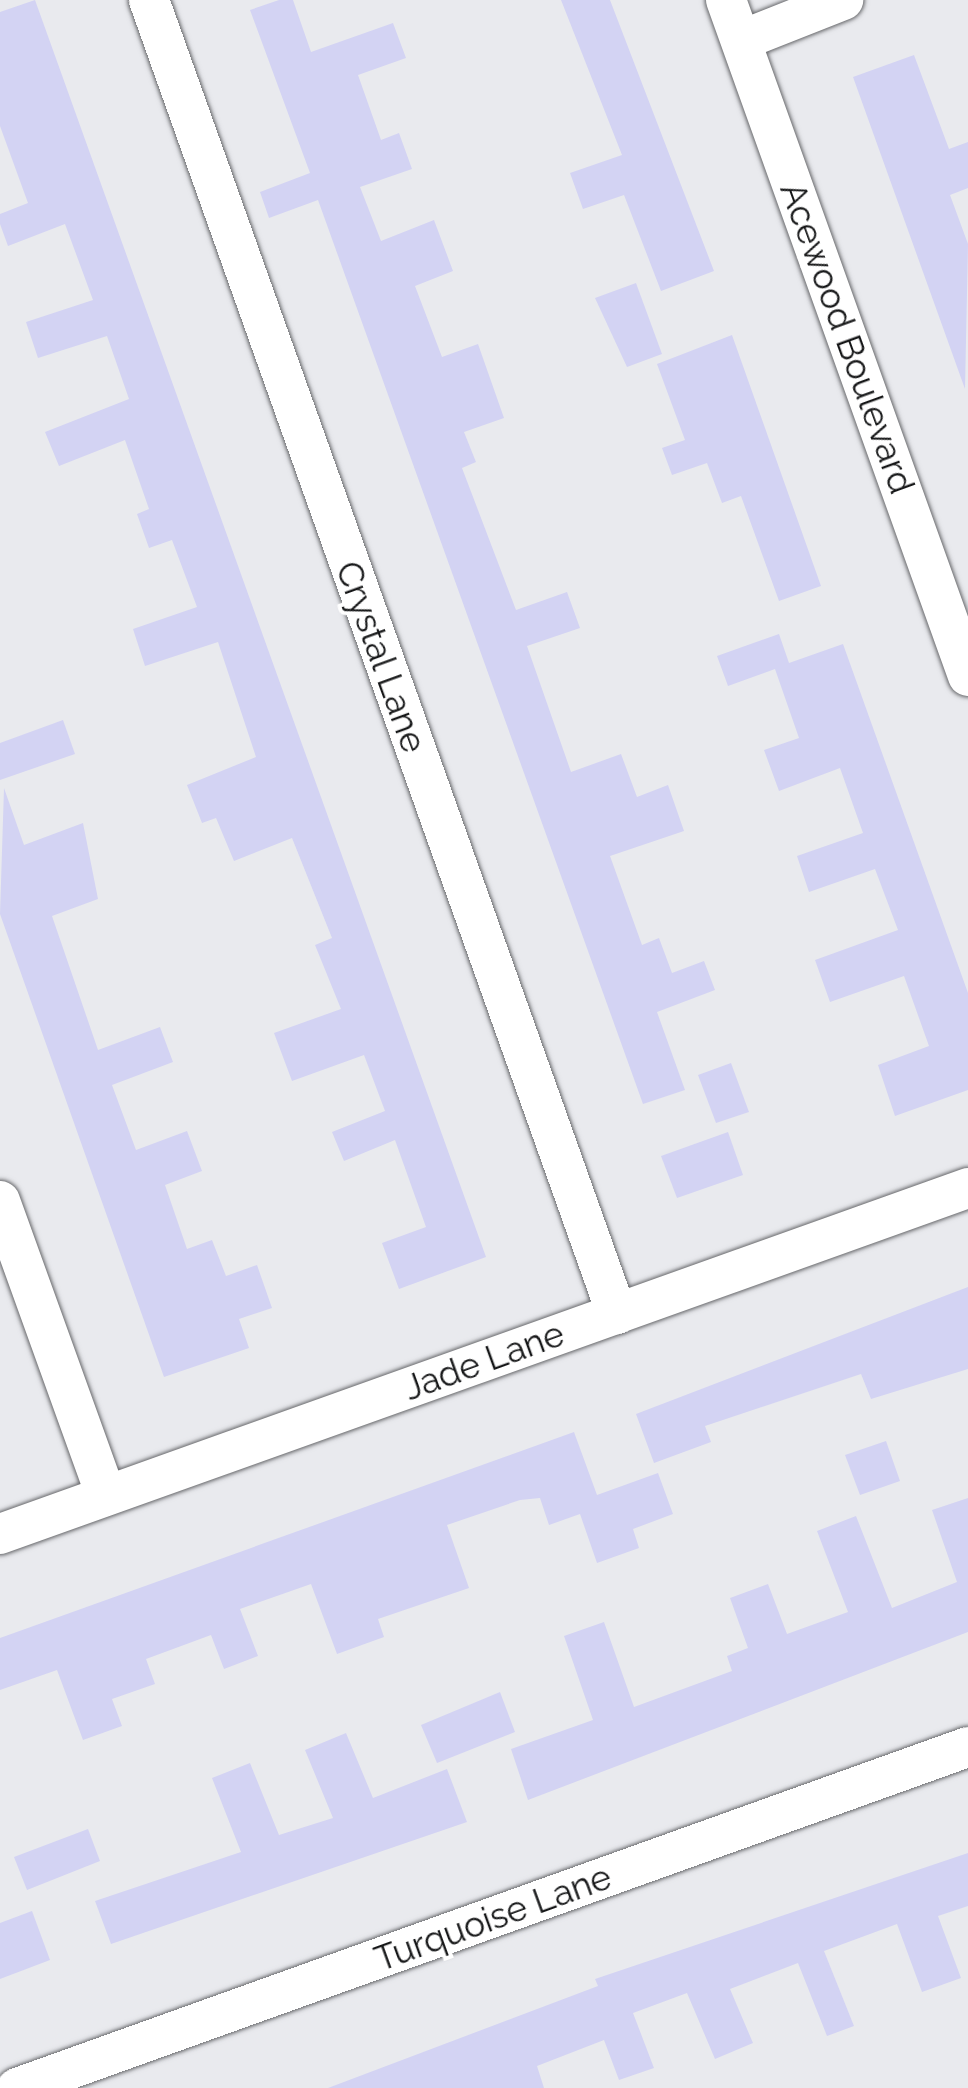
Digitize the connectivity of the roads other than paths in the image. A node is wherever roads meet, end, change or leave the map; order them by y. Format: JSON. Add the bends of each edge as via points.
{"nodes":[{"id":1,"x":149,"y":0,"type":"edge"},
{"id":2,"x":726,"y":0,"type":"edge"},
{"id":3,"x":843,"y":0,"type":"edge"},
{"id":4,"x":742,"y":40,"type":"junction"},
{"id":5,"x":954,"y":592,"type":"edge"},
{"id":6,"x":968,"y":676,"type":"edge"},
{"id":7,"x":968,"y":1188,"type":"edge"},
{"id":8,"x":0,"y":1201,"type":"edge"},
{"id":9,"x":617,"y":1314,"type":"junction"},
{"id":10,"x":106,"y":1496,"type":"junction"},
{"id":11,"x":0,"y":1534,"type":"edge"},
{"id":12,"x":968,"y":1747,"type":"edge"},
{"id":13,"x":18,"y":2088,"type":"edge"}],
"edges":[{"from":1,"to":9,"type":"street","name":"Crystal Lane"},
{"from":2,"to":4,"type":"street","name":"Acewood Boulevard"},
{"from":3,"to":4,"type":"street"},
{"from":4,"to":5,"type":"street","name":"Acewood Boulevard"},
{"from":5,"to":6,"type":"street","name":"Acewood Boulevard"},
{"from":7,"to":9,"type":"street","name":"Jade Lane"},
{"from":8,"to":10,"type":"street"},
{"from":9,"to":10,"type":"street","name":"Jade Lane"},
{"from":10,"to":11,"type":"street","name":"Jade Lane"},
{"from":12,"to":13,"type":"street","name":"Turquoise Lane"}]}
